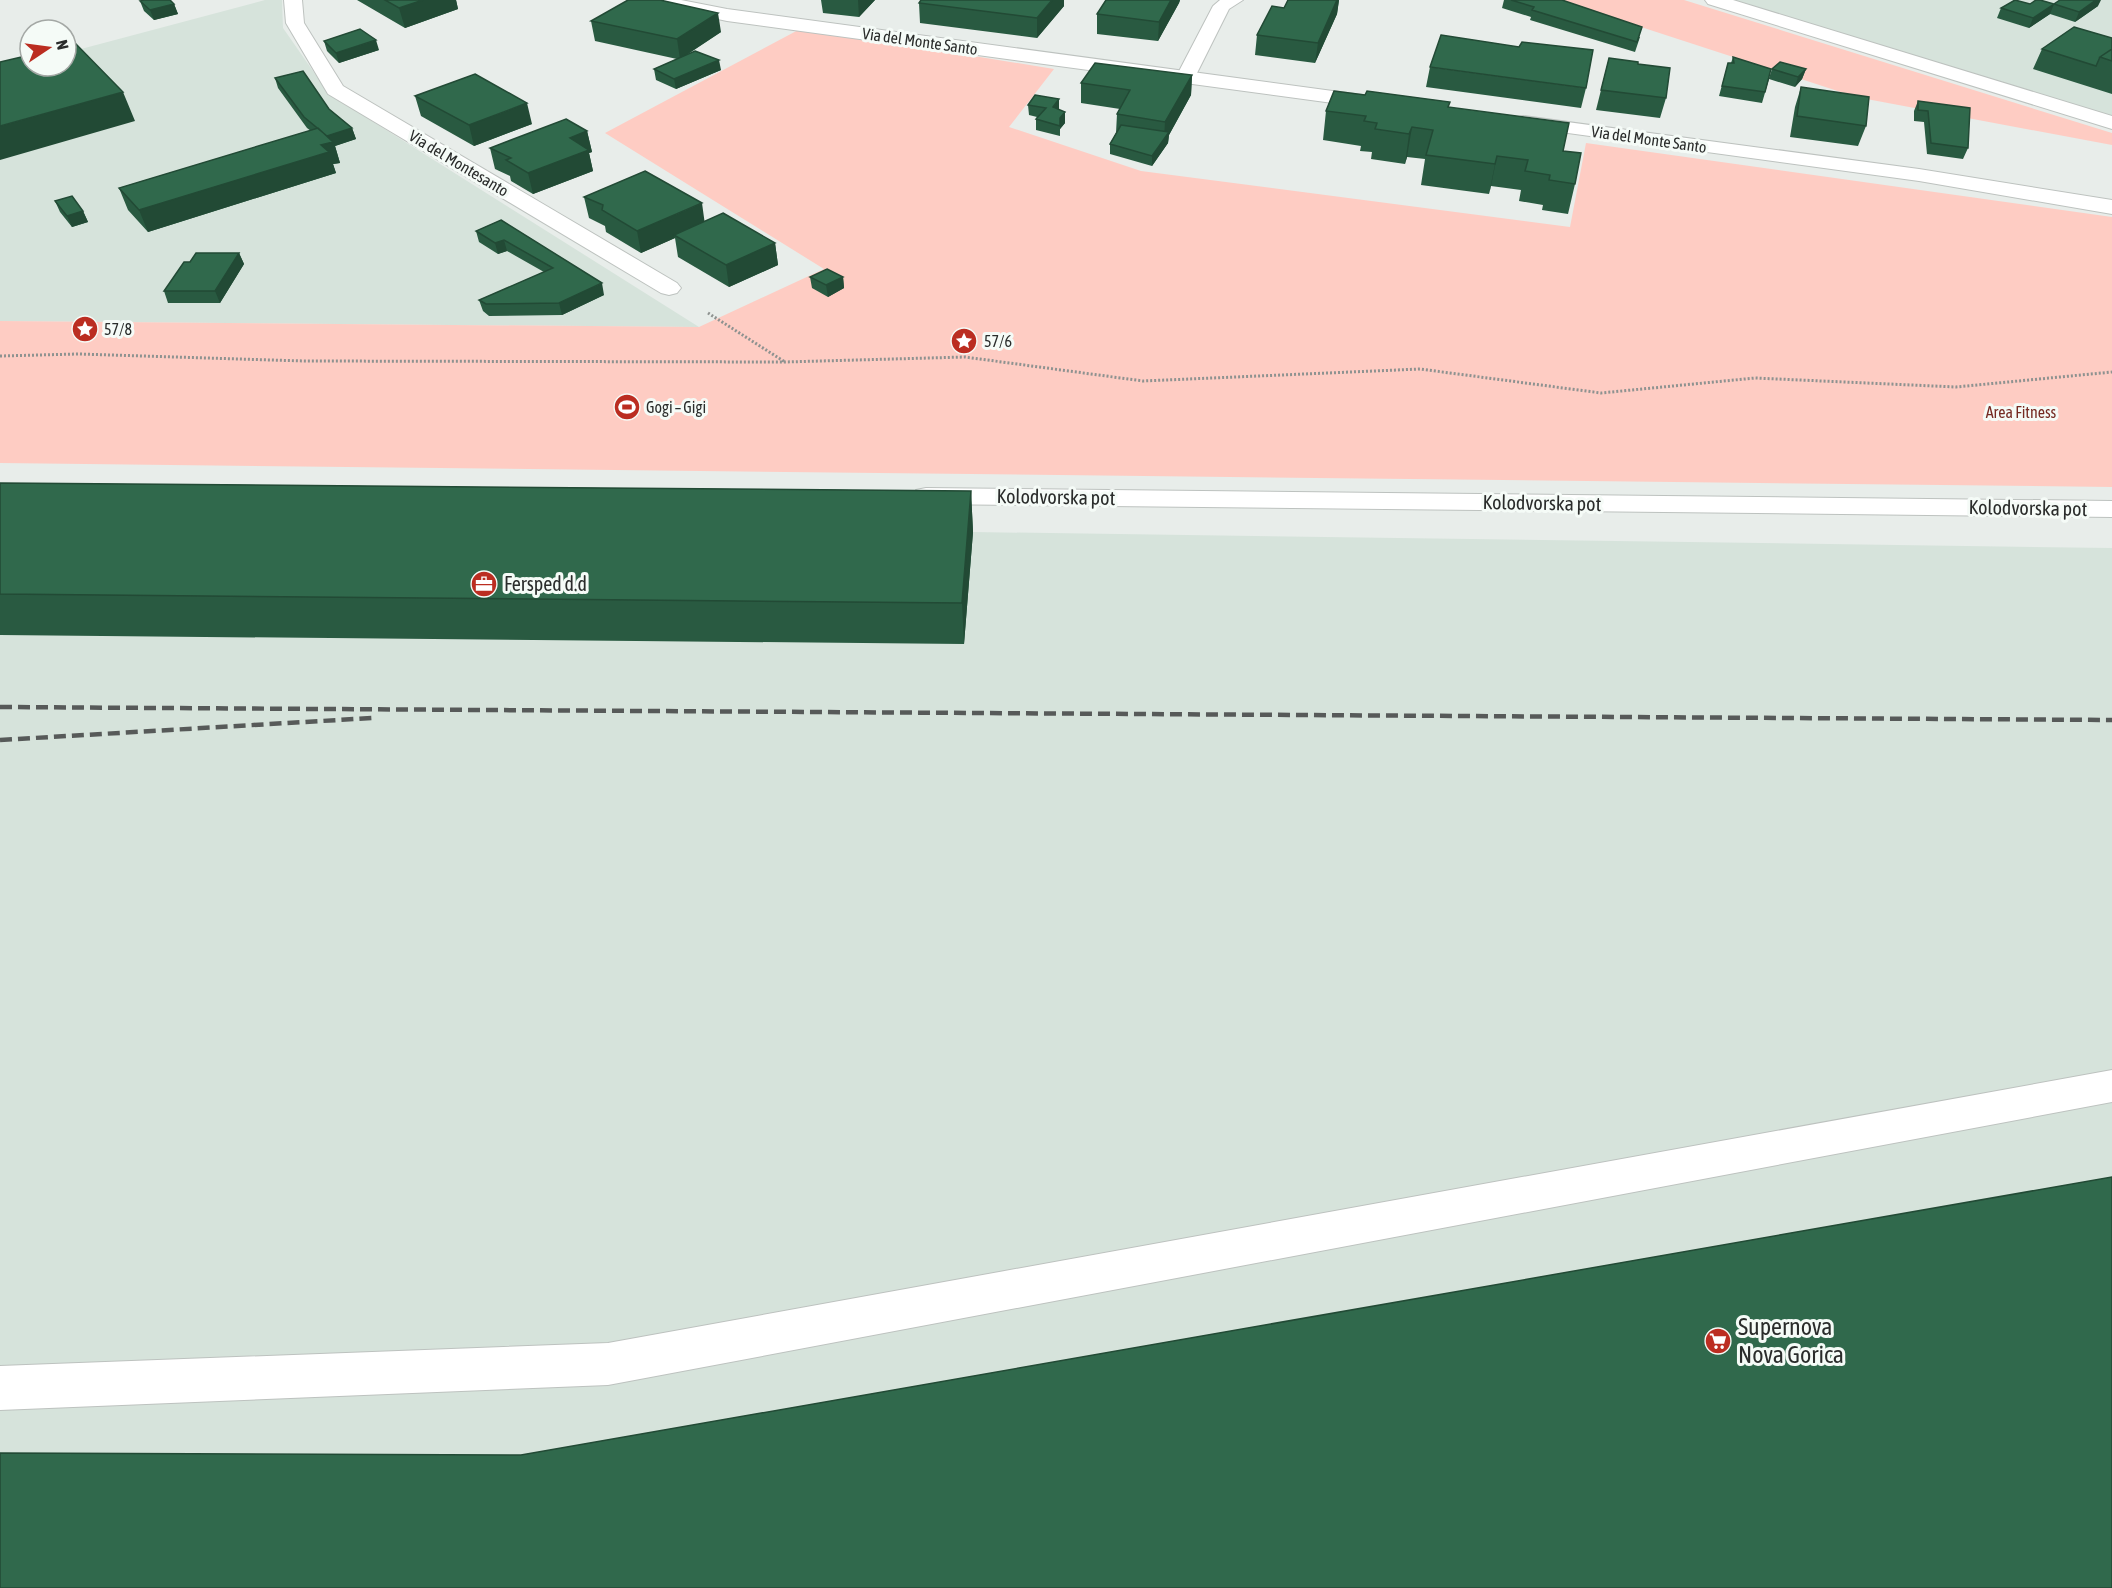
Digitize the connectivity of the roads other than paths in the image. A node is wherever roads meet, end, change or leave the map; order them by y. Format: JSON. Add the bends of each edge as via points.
{"nodes":[{"id":1,"x":293,"y":0,"type":"edge"},
{"id":2,"x":654,"y":0,"type":"edge"},
{"id":3,"x":1234,"y":0,"type":"edge"},
{"id":4,"x":1714,"y":0,"type":"edge"},
{"id":5,"x":1186,"y":77,"type":"junction"},
{"id":6,"x":1399,"y":106,"type":"edge"},
{"id":7,"x":1505,"y":120,"type":"edge"},
{"id":8,"x":2112,"y":123,"type":"edge"},
{"id":9,"x":2112,"y":207,"type":"edge"},
{"id":10,"x":669,"y":288,"type":"road end"},
{"id":11,"x":895,"y":496,"type":"edge"},
{"id":12,"x":2112,"y":509,"type":"edge"},
{"id":13,"x":2112,"y":1086,"type":"edge"},
{"id":14,"x":0,"y":1388,"type":"edge"}],
"edges":[{"from":1,"to":10,"type":"street","name":"Via del Montesanto","via":[[295,23],[335,90]]},
{"from":2,"to":5,"type":"street","name":"Via del Monte Santo","via":[[726,15]]},
{"from":3,"to":5,"type":"street","via":[[1222,6]]},
{"from":4,"to":8,"type":"street"},
{"from":5,"to":6,"type":"street","name":"Via del Monte Santo"},
{"from":7,"to":9,"type":"street","name":"Via del Monte Santo","via":[[1919,176]]},
{"from":11,"to":12,"type":"street","name":"Kolodvorska pot"},
{"from":13,"to":14,"type":"street","via":[[608,1364]]}]}
